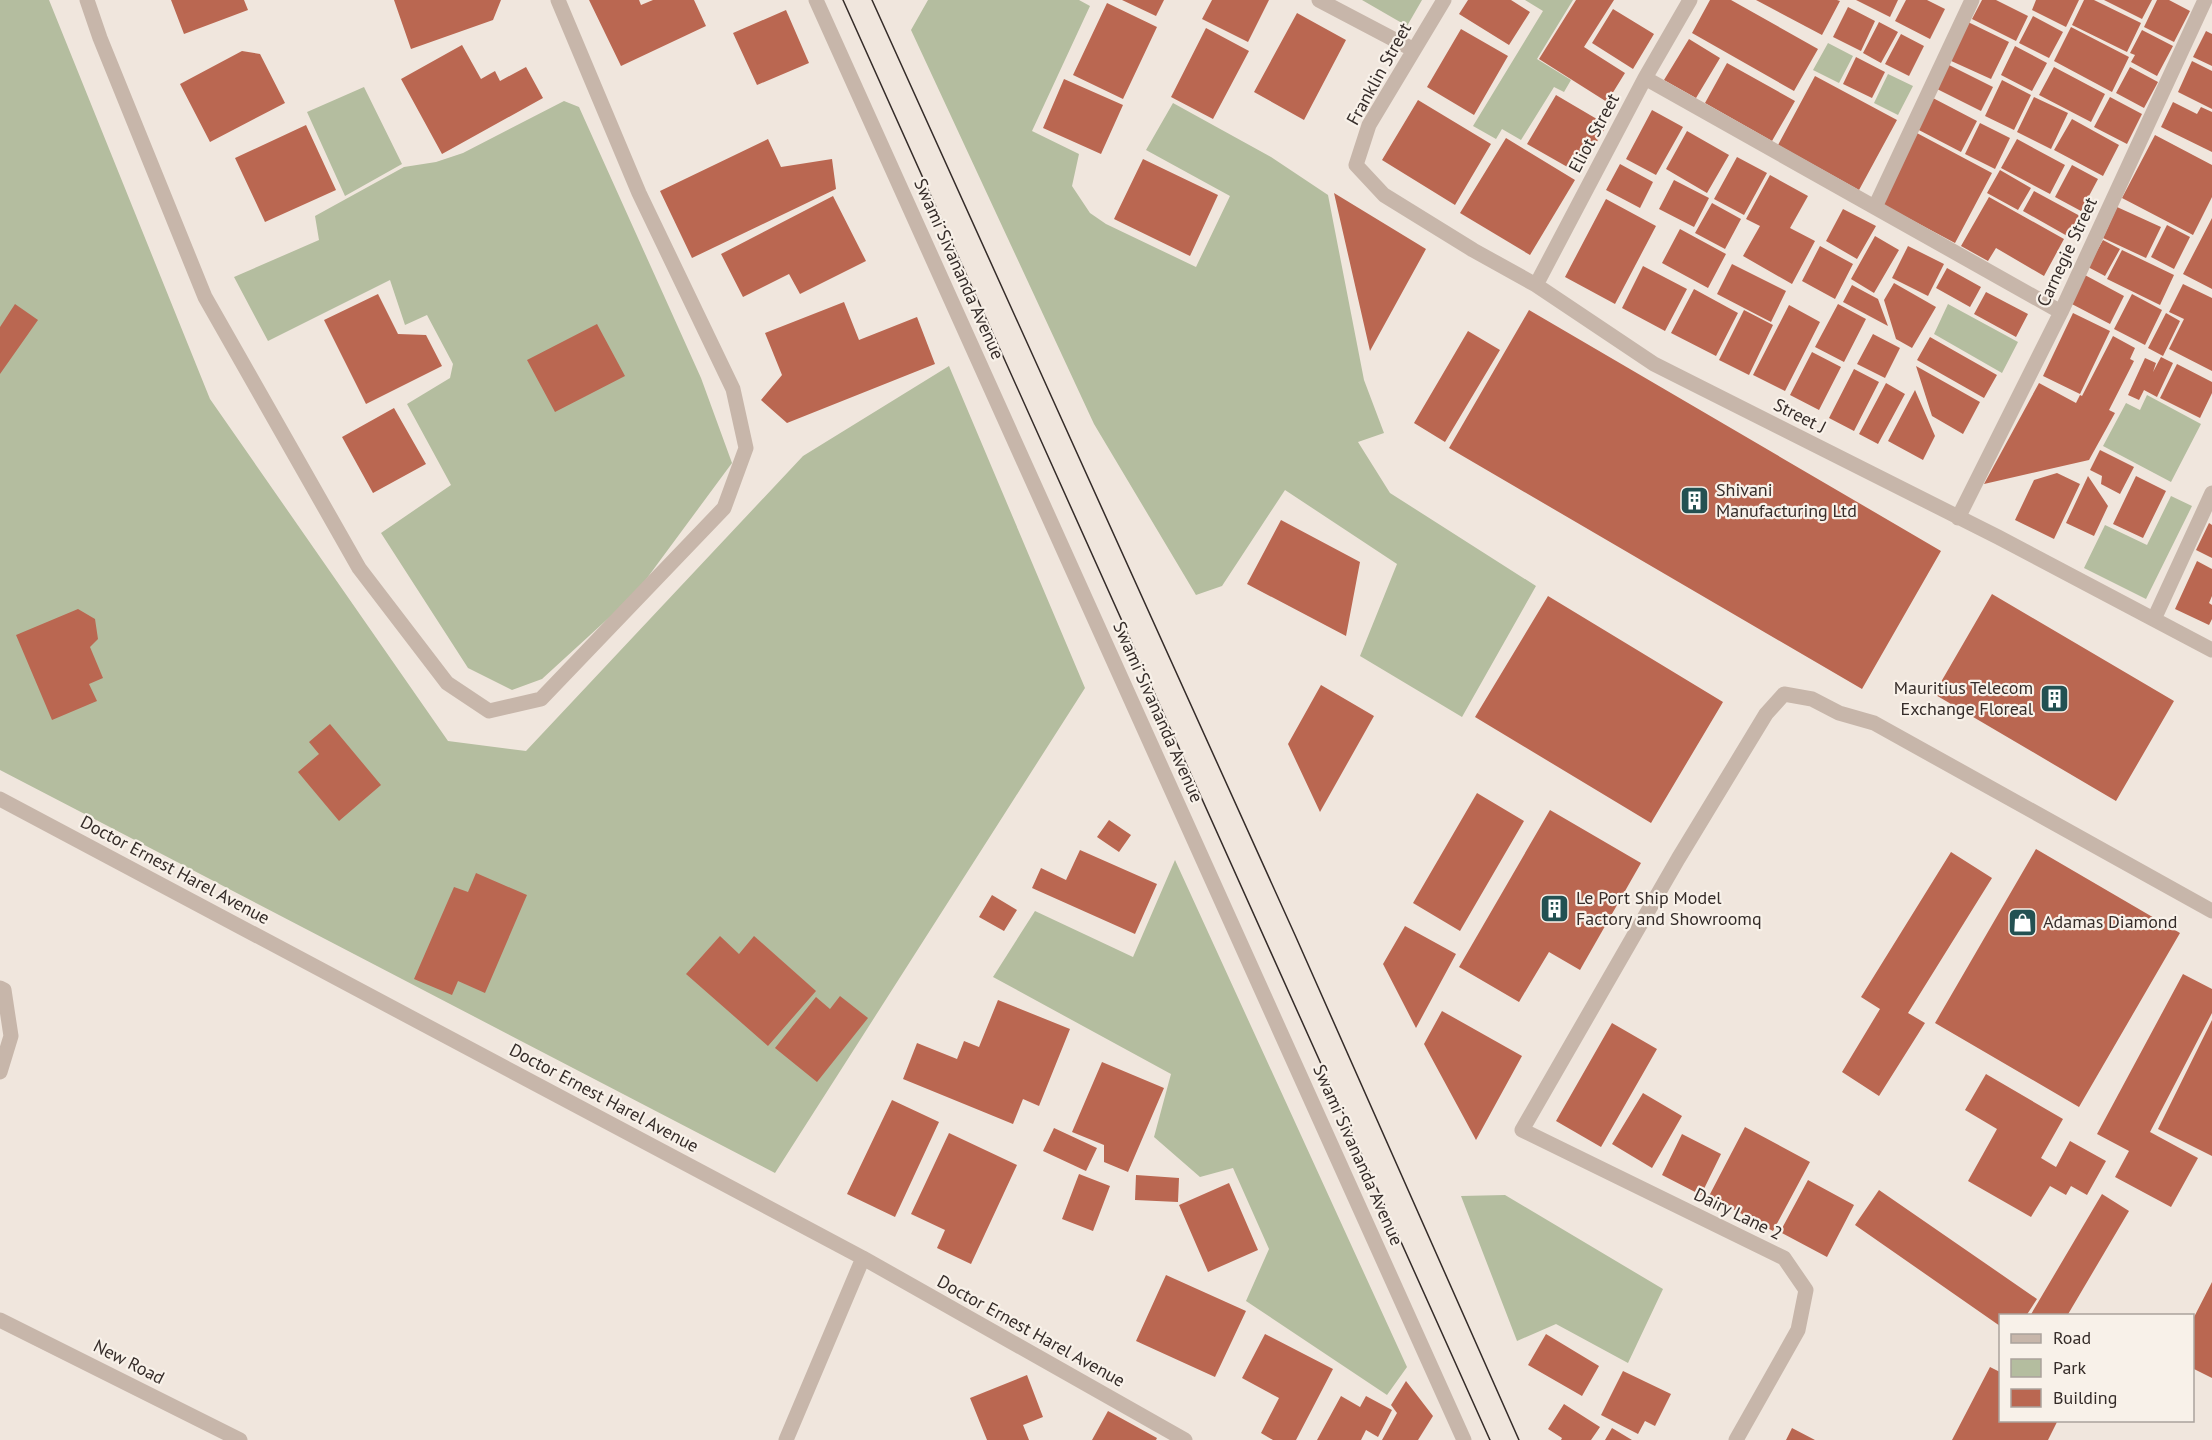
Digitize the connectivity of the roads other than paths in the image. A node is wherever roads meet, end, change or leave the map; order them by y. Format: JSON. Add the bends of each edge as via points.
{"nodes":[{"id":1,"x":87,"y":0,"type":"edge"},
{"id":2,"x":558,"y":0,"type":"edge"},
{"id":3,"x":816,"y":0,"type":"edge"},
{"id":4,"x":1319,"y":0,"type":"edge"},
{"id":5,"x":1444,"y":0,"type":"edge"},
{"id":6,"x":1690,"y":0,"type":"edge"},
{"id":7,"x":1972,"y":0,"type":"edge"},
{"id":8,"x":2205,"y":0,"type":"edge"},
{"id":9,"x":1414,"y":50,"type":"junction"},
{"id":10,"x":1645,"y":78,"type":"junction"},
{"id":11,"x":1384,"y":195,"type":"joint"},
{"id":12,"x":1875,"y":207,"type":"junction"},
{"id":13,"x":1536,"y":285,"type":"junction"},
{"id":14,"x":2061,"y":312,"type":"junction"},
{"id":15,"x":2212,"y":493,"type":"edge"},
{"id":16,"x":1958,"y":518,"type":"junction"},
{"id":17,"x":2154,"y":619,"type":"junction"},
{"id":18,"x":2212,"y":650,"type":"edge"},
{"id":19,"x":0,"y":799,"type":"edge"},
{"id":20,"x":2212,"y":911,"type":"edge"},
{"id":21,"x":0,"y":988,"type":"edge"},
{"id":22,"x":0,"y":1072,"type":"edge"},
{"id":23,"x":863,"y":1258,"type":"junction"},
{"id":24,"x":0,"y":1320,"type":"edge"},
{"id":25,"x":240,"y":1440,"type":"edge"},
{"id":26,"x":786,"y":1440,"type":"edge"},
{"id":27,"x":1185,"y":1440,"type":"edge"},
{"id":28,"x":1464,"y":1440,"type":"edge"},
{"id":29,"x":1736,"y":1440,"type":"edge"}],
"edges":[{"from":1,"to":2,"type":"street","via":[[211,308],[359,568],[447,684],[489,711],[541,699],[724,507],[746,448],[733,389],[639,193]]},
{"from":3,"to":28,"type":"street","name":"Swami Sivananda Avenue"},
{"from":4,"to":9,"type":"street"},
{"from":5,"to":9,"type":"street","name":"Franklin Street"},
{"from":6,"to":10,"type":"street","name":"Eliot Street"},
{"from":7,"to":12,"type":"street"},
{"from":8,"to":14,"type":"street","name":"Carnegie Street"},
{"from":9,"to":11,"type":"street","name":"Franklin Street","via":[[1369,125],[1356,165]]},
{"from":10,"to":12,"type":"street"},
{"from":10,"to":13,"type":"street","name":"Eliot Street"},
{"from":11,"to":13,"type":"street","name":"Street J"},
{"from":12,"to":14,"type":"street"},
{"from":13,"to":16,"type":"street","name":"Street J","via":[[1654,364]]},
{"from":14,"to":16,"type":"street","name":"Carnegie Street"},
{"from":15,"to":17,"type":"street"},
{"from":16,"to":17,"type":"street","name":"Street J"},
{"from":17,"to":18,"type":"street","name":"Street J"},
{"from":19,"to":23,"type":"street","name":"Doctor Ernest Harel Avenue"},
{"from":20,"to":29,"type":"street","name":"Dairy Lane 2","via":[[1874,723],[1812,699],[1784,694],[1766,714],[1522,1130],[1784,1258],[1806,1290],[1798,1330]]},
{"from":21,"to":22,"type":"street","via":[[4,990],[11,1036]]},
{"from":23,"to":26,"type":"street"},
{"from":23,"to":27,"type":"street","name":"Doctor Ernest Harel Avenue"},
{"from":24,"to":25,"type":"street","name":"New Road"}]}
